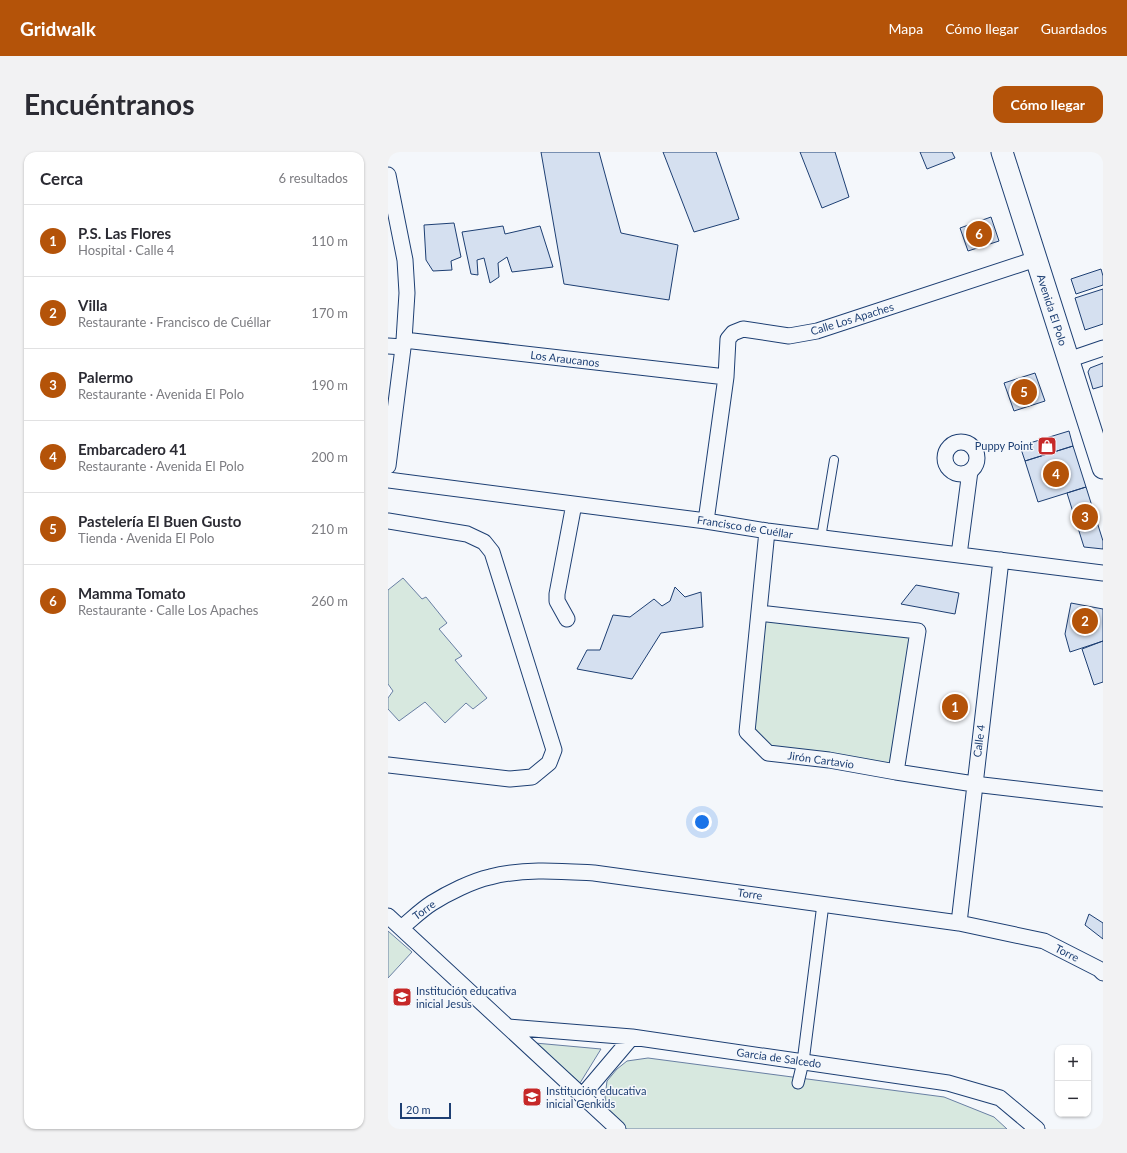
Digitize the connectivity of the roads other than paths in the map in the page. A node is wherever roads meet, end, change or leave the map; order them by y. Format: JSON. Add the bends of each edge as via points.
{"nodes":[{"id":1,"x":1002,"y":152,"type":"edge"},
{"id":2,"x":388,"y":175,"type":"edge"},
{"id":3,"x":391,"y":206,"type":"edge"},
{"id":4,"x":1036,"y":259,"type":"junction"},
{"id":5,"x":404,"y":344,"type":"junction"},
{"id":6,"x":388,"y":346,"type":"edge"},
{"id":7,"x":1103,"y":348,"type":"edge"},
{"id":8,"x":1068,"y":360,"type":"junction"},
{"id":9,"x":726,"y":378,"type":"junction"},
{"id":10,"x":834,"y":460,"type":"dead end"},
{"id":11,"x":388,"y":466,"type":"edge"},
{"id":12,"x":1103,"y":468,"type":"edge"},
{"id":13,"x":970,"y":471,"type":"dead end"},
{"id":14,"x":388,"y":480,"type":"edge"},
{"id":15,"x":574,"y":504,"type":"junction"},
{"id":16,"x":388,"y":521,"type":"edge"},
{"id":17,"x":706,"y":521,"type":"junction"},
{"id":18,"x":767,"y":531,"type":"junction"},
{"id":19,"x":821,"y":538,"type":"junction"},
{"id":20,"x":959,"y":555,"type":"junction"},
{"id":21,"x":1001,"y":560,"type":"junction"},
{"id":22,"x":1103,"y":573,"type":"edge"},
{"id":23,"x":759,"y":613,"type":"junction"},
{"id":24,"x":567,"y":619,"type":"dead end"},
{"id":25,"x":388,"y":765,"type":"edge"},
{"id":26,"x":896,"y":772,"type":"junction"},
{"id":27,"x":974,"y":784,"type":"junction"},
{"id":28,"x":1103,"y":799,"type":"edge"},
{"id":29,"x":823,"y":904,"type":"junction"},
{"id":30,"x":388,"y":916,"type":"edge"},
{"id":31,"x":959,"y":923,"type":"junction"},
{"id":32,"x":401,"y":928,"type":"junction"},
{"id":33,"x":1103,"y":973,"type":"edge"},
{"id":34,"x":508,"y":1027,"type":"junction"},
{"id":35,"x":632,"y":1037,"type":"junction"},
{"id":36,"x":803,"y":1062,"type":"junction"},
{"id":37,"x":798,"y":1083,"type":"dead end"},
{"id":38,"x":582,"y":1096,"type":"junction"},
{"id":39,"x":618,"y":1129,"type":"edge"},
{"id":40,"x":1037,"y":1129,"type":"edge"}],
"edges":[{"from":1,"to":4,"type":"main road","name":"Avenida El Polo"},
{"from":2,"to":3,"type":"street"},
{"from":3,"to":5,"type":"street","via":[[407,278]]},
{"from":4,"to":8,"type":"main road","name":"Avenida El Polo"},
{"from":4,"to":9,"type":"street","name":"Calle Los Apaches","via":[[817,331],[789,336],[738,330],[728,339]]},
{"from":5,"to":6,"type":"street","name":"Los Araucanos"},
{"from":5,"to":9,"type":"street","name":"Los Araucanos"},
{"from":5,"to":11,"type":"street"},
{"from":7,"to":8,"type":"street"},
{"from":8,"to":12,"type":"main road","name":"Avenida El Polo"},
{"from":9,"to":17,"type":"street","name":"Calle Los Apaches"},
{"from":10,"to":19,"type":"lane"},
{"from":13,"to":20,"type":"street"},
{"from":14,"to":15,"type":"street","name":"Francisco de Cuéllar"},
{"from":15,"to":17,"type":"street","name":"Francisco de Cuéllar"},
{"from":15,"to":24,"type":"street","via":[[557,601]]},
{"from":16,"to":25,"type":"street","via":[[467,534],[484,542],[492,552],[554,750],[549,763],[532,777],[510,779]]},
{"from":17,"to":18,"type":"street","name":"Francisco de Cuéllar"},
{"from":18,"to":19,"type":"street","name":"Francisco de Cuéllar"},
{"from":18,"to":23,"type":"street","name":"Jirón Cartavio"},
{"from":19,"to":20,"type":"street","name":"Francisco de Cuéllar"},
{"from":20,"to":21,"type":"street","name":"Francisco de Cuéllar"},
{"from":21,"to":22,"type":"street","name":"Francisco de Cuéllar"},
{"from":21,"to":27,"type":"street","name":"Calle 4"},
{"from":23,"to":26,"type":"street","name":"Jirón Cartavio","via":[[747,732],[768,753],[829,760]]},
{"from":23,"to":26,"type":"street","via":[[918,631]]},
{"from":26,"to":27,"type":"street","name":"Jirón Cartavio"},
{"from":27,"to":28,"type":"street","name":"Jirón Cartavio"},
{"from":27,"to":31,"type":"street","name":"Calle 4"},
{"from":29,"to":31,"type":"street","name":"Torre"},
{"from":29,"to":32,"type":"street","name":"Torre","via":[[594,873],[524,871],[490,876],[462,888],[431,903]]},
{"from":29,"to":36,"type":"street"},
{"from":30,"to":32,"type":"street"},
{"from":31,"to":33,"type":"street","name":"Torre","via":[[1044,941]]},
{"from":32,"to":34,"type":"street"},
{"from":34,"to":35,"type":"street","name":"Garcia de Salcedo"},
{"from":34,"to":38,"type":"street"},
{"from":35,"to":36,"type":"street","name":"Garcia de Salcedo"},
{"from":35,"to":38,"type":"street"},
{"from":36,"to":37,"type":"street"},
{"from":36,"to":40,"type":"street","name":"Garcia de Salcedo","via":[[948,1083],[1000,1098]]},
{"from":38,"to":39,"type":"street"}]}
